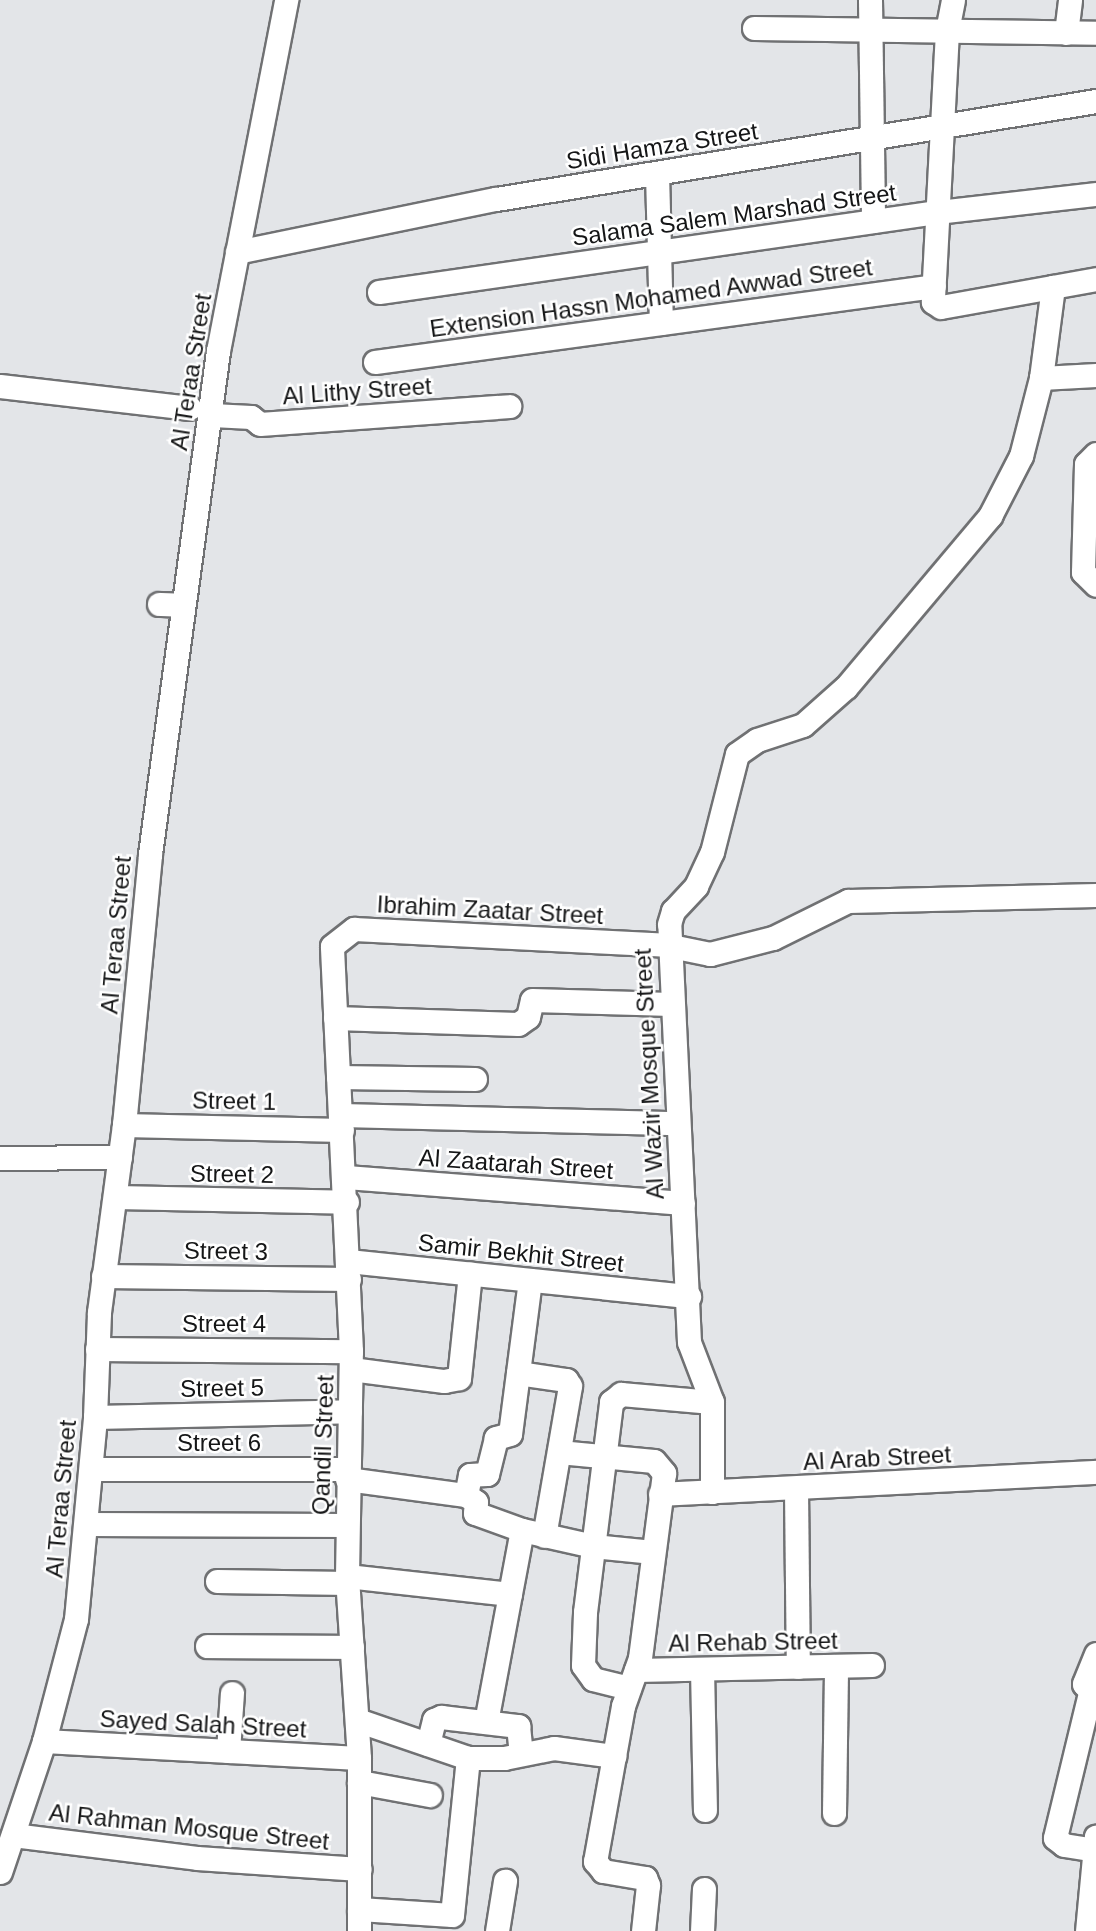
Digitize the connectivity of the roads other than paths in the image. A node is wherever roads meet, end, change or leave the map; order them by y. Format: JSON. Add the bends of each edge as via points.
{"nodes":[{"id":1,"x":286,"y":0,"type":"edge"},
{"id":2,"x":870,"y":0,"type":"edge"},
{"id":3,"x":953,"y":0,"type":"edge"},
{"id":4,"x":1070,"y":0,"type":"edge"},
{"id":5,"x":754,"y":28,"type":"dead end"},
{"id":6,"x":872,"y":30,"type":"junction"},
{"id":7,"x":947,"y":31,"type":"junction"},
{"id":8,"x":1066,"y":33,"type":"junction"},
{"id":9,"x":1096,"y":33,"type":"edge"},
{"id":10,"x":1096,"y":101,"type":"edge"},
{"id":11,"x":942,"y":129,"type":"junction"},
{"id":12,"x":872,"y":139,"type":"junction"},
{"id":13,"x":657,"y":173,"type":"junction"},
{"id":14,"x":1096,"y":194,"type":"edge"},
{"id":15,"x":937,"y":212,"type":"junction"},
{"id":16,"x":873,"y":221,"type":"junction"},
{"id":17,"x":237,"y":252,"type":"junction"},
{"id":18,"x":659,"y":252,"type":"junction"},
{"id":19,"x":1096,"y":279,"type":"edge"},
{"id":20,"x":1053,"y":287,"type":"junction"},
{"id":21,"x":380,"y":292,"type":"dead end"},
{"id":22,"x":937,"y":297,"type":"junction"},
{"id":23,"x":661,"y":323,"type":"junction"},
{"id":24,"x":375,"y":362,"type":"dead end"},
{"id":25,"x":1096,"y":374,"type":"edge"},
{"id":26,"x":1041,"y":378,"type":"junction"},
{"id":27,"x":0,"y":386,"type":"edge"},
{"id":28,"x":509,"y":406,"type":"dead end"},
{"id":29,"x":190,"y":408,"type":"dead end"},
{"id":30,"x":212,"y":415,"type":"junction"},
{"id":31,"x":1096,"y":454,"type":"edge"},
{"id":32,"x":1096,"y":585,"type":"edge"},
{"id":33,"x":159,"y":604,"type":"dead end"},
{"id":34,"x":182,"y":605,"type":"junction"},
{"id":35,"x":1096,"y":895,"type":"edge"},
{"id":36,"x":666,"y":944,"type":"junction"},
{"id":37,"x":330,"y":960,"type":"joint"},
{"id":38,"x":671,"y":1004,"type":"junction"},
{"id":39,"x":335,"y":1018,"type":"junction"},
{"id":40,"x":338,"y":1077,"type":"junction"},
{"id":41,"x":475,"y":1079,"type":"dead end"},
{"id":42,"x":342,"y":1123,"type":"junction"},
{"id":43,"x":678,"y":1123,"type":"junction"},
{"id":44,"x":124,"y":1125,"type":"junction"},
{"id":45,"x":120,"y":1157,"type":"junction"},
{"id":46,"x":0,"y":1158,"type":"edge"},
{"id":47,"x":346,"y":1177,"type":"junction"},
{"id":48,"x":116,"y":1198,"type":"junction"},
{"id":49,"x":347,"y":1202,"type":"junction"},
{"id":50,"x":683,"y":1203,"type":"junction"},
{"id":51,"x":349,"y":1270,"type":"junction"},
{"id":52,"x":470,"y":1274,"type":"junction"},
{"id":53,"x":103,"y":1276,"type":"junction"},
{"id":54,"x":530,"y":1280,"type":"junction"},
{"id":55,"x":689,"y":1296,"type":"junction"},
{"id":56,"x":97,"y":1349,"type":"junction"},
{"id":57,"x":351,"y":1360,"type":"junction"},
{"id":58,"x":519,"y":1373,"type":"junction"},
{"id":59,"x":712,"y":1402,"type":"junction"},
{"id":60,"x":351,"y":1411,"type":"junction"},
{"id":61,"x":95,"y":1416,"type":"junction"},
{"id":62,"x":559,"y":1452,"type":"junction"},
{"id":63,"x":604,"y":1457,"type":"junction"},
{"id":64,"x":91,"y":1469,"type":"junction"},
{"id":65,"x":1096,"y":1472,"type":"edge"},
{"id":66,"x":347,"y":1474,"type":"junction"},
{"id":67,"x":796,"y":1489,"type":"junction"},
{"id":68,"x":712,"y":1492,"type":"junction"},
{"id":69,"x":660,"y":1494,"type":"junction"},
{"id":70,"x":466,"y":1495,"type":"junction"},
{"id":71,"x":87,"y":1524,"type":"junction"},
{"id":72,"x":347,"y":1525,"type":"junction"},
{"id":73,"x":533,"y":1533,"type":"junction"},
{"id":74,"x":593,"y":1546,"type":"junction"},
{"id":75,"x":653,"y":1552,"type":"junction"},
{"id":76,"x":347,"y":1579,"type":"junction"},
{"id":77,"x":217,"y":1581,"type":"dead end"},
{"id":78,"x":510,"y":1594,"type":"junction"},
{"id":79,"x":207,"y":1647,"type":"dead end"},
{"id":80,"x":352,"y":1647,"type":"junction"},
{"id":81,"x":1096,"y":1654,"type":"edge"},
{"id":82,"x":872,"y":1665,"type":"dead end"},
{"id":83,"x":836,"y":1666,"type":"junction"},
{"id":84,"x":798,"y":1667,"type":"junction"},
{"id":85,"x":702,"y":1669,"type":"junction"},
{"id":86,"x":633,"y":1679,"type":"junction"},
{"id":87,"x":232,"y":1693,"type":"dead end"},
{"id":88,"x":1093,"y":1695,"type":"edge"},
{"id":89,"x":357,"y":1720,"type":"junction"},
{"id":90,"x":486,"y":1722,"type":"junction"},
{"id":91,"x":44,"y":1741,"type":"junction"},
{"id":92,"x":428,"y":1744,"type":"junction"},
{"id":93,"x":228,"y":1751,"type":"junction"},
{"id":94,"x":521,"y":1754,"type":"junction"},
{"id":95,"x":614,"y":1756,"type":"junction"},
{"id":96,"x":359,"y":1758,"type":"junction"},
{"id":97,"x":468,"y":1758,"type":"junction"},
{"id":98,"x":359,"y":1782,"type":"junction"},
{"id":99,"x":430,"y":1795,"type":"dead end"},
{"id":100,"x":705,"y":1810,"type":"dead end"},
{"id":101,"x":834,"y":1813,"type":"dead end"},
{"id":102,"x":13,"y":1835,"type":"junction"},
{"id":103,"x":1095,"y":1845,"type":"edge"},
{"id":104,"x":360,"y":1869,"type":"junction"},
{"id":105,"x":0,"y":1872,"type":"edge"},
{"id":106,"x":505,"y":1881,"type":"dead end"},
{"id":107,"x":704,"y":1889,"type":"dead end"},
{"id":108,"x":359,"y":1920,"type":"edge"},
{"id":109,"x":497,"y":1931,"type":"edge"},
{"id":110,"x":643,"y":1931,"type":"edge"},
{"id":111,"x":702,"y":1931,"type":"edge"},
{"id":112,"x":1087,"y":1931,"type":"edge"}],
"edges":[{"from":1,"to":17,"type":"street","name":"Al Teraa Street"},
{"from":2,"to":6,"type":"street"},
{"from":3,"to":7,"type":"street"},
{"from":4,"to":8,"type":"street"},
{"from":5,"to":6,"type":"street"},
{"from":6,"to":7,"type":"street"},
{"from":6,"to":12,"type":"street"},
{"from":7,"to":8,"type":"street"},
{"from":7,"to":11,"type":"street"},
{"from":8,"to":9,"type":"street"},
{"from":10,"to":11,"type":"street","name":"Sidi Hamza Street"},
{"from":11,"to":12,"type":"street","name":"Sidi Hamza Street"},
{"from":11,"to":15,"type":"street"},
{"from":12,"to":13,"type":"street","name":"Sidi Hamza Street"},
{"from":12,"to":16,"type":"street"},
{"from":13,"to":17,"type":"street","name":"Sidi Hamza Street","via":[[496,199]]},
{"from":13,"to":18,"type":"street"},
{"from":14,"to":15,"type":"street","name":"Salama Salem Marshad Street"},
{"from":15,"to":16,"type":"street","name":"Salama Salem Marshad Street"},
{"from":15,"to":22,"type":"street"},
{"from":16,"to":18,"type":"street","name":"Salama Salem Marshad Street"},
{"from":17,"to":30,"type":"street","name":"Al Teraa Street","via":[[218,351]]},
{"from":18,"to":21,"type":"street","name":"Salama Salem Marshad Street"},
{"from":18,"to":23,"type":"street"},
{"from":19,"to":20,"type":"street","name":"Extension Hassn Mohamed Awwad Street"},
{"from":20,"to":22,"type":"street","name":"Extension Hassn Mohamed Awwad Street"},
{"from":20,"to":26,"type":"street","name":"Al Wazir Mosque Street"},
{"from":22,"to":23,"type":"street","name":"Extension Hassn Mohamed Awwad Street"},
{"from":23,"to":24,"type":"street","name":"Extension Hassn Mohamed Awwad Street"},
{"from":25,"to":26,"type":"street"},
{"from":26,"to":36,"type":"street","name":"Al Wazir Mosque Street","via":[[1011,481],[960,556],[846,688],[803,725],[757,740],[737,754],[712,852],[696,886],[673,911]]},
{"from":27,"to":29,"type":"street"},
{"from":28,"to":30,"type":"street","name":"Al Lithy Street","via":[[260,424],[251,417]]},
{"from":30,"to":34,"type":"street","name":"Al Teraa Street"},
{"from":31,"to":32,"type":"street","via":[[1086,464],[1083,572]]},
{"from":33,"to":34,"type":"street"},
{"from":34,"to":44,"type":"street","name":"Al Teraa Street","via":[[149,854]]},
{"from":35,"to":36,"type":"street","name":"Ibrahim Zaatar Street","via":[[848,901],[774,938],[726,952],[710,954]]},
{"from":36,"to":37,"type":"street","name":"Ibrahim Zaatar Street","via":[[354,929],[341,935]]},
{"from":36,"to":38,"type":"street","name":"Al Wazir Mosque Street"},
{"from":37,"to":39,"type":"street","name":"Qandil Street"},
{"from":38,"to":39,"type":"street","via":[[532,1000],[528,1017],[518,1024]]},
{"from":38,"to":43,"type":"street","name":"Al Wazir Mosque Street"},
{"from":39,"to":40,"type":"street","name":"Qandil Street"},
{"from":40,"to":41,"type":"street"},
{"from":40,"to":42,"type":"street","name":"Qandil Street"},
{"from":42,"to":43,"type":"street","name":"Street 1"},
{"from":42,"to":44,"type":"street","name":"Street 1"},
{"from":42,"to":47,"type":"street","name":"Qandil Street"},
{"from":43,"to":50,"type":"street","name":"Al Wazir Mosque Street"},
{"from":44,"to":45,"type":"street","name":"Al Teraa Street"},
{"from":45,"to":46,"type":"street"},
{"from":45,"to":48,"type":"street","name":"Al Teraa Street"},
{"from":47,"to":49,"type":"street","name":"Qandil Street"},
{"from":47,"to":50,"type":"street","name":"Al Zaatarah Street"},
{"from":48,"to":49,"type":"street","name":"Street 2"},
{"from":48,"to":53,"type":"street","name":"Al Teraa Street"},
{"from":49,"to":51,"type":"street","name":"Qandil Street"},
{"from":50,"to":55,"type":"street","name":"Al Wazir Mosque Street"},
{"from":51,"to":52,"type":"street","name":"Samir Bekhit Street"},
{"from":51,"to":53,"type":"street","name":"Street 3"},
{"from":51,"to":57,"type":"street","name":"Qandil Street"},
{"from":52,"to":54,"type":"street","name":"Samir Bekhit Street"},
{"from":52,"to":57,"type":"street","name":"Street 4","via":[[459,1378],[444,1381]]},
{"from":53,"to":56,"type":"street","name":"Al Teraa Street"},
{"from":54,"to":55,"type":"street","name":"Samir Bekhit Street"},
{"from":54,"to":58,"type":"street"},
{"from":55,"to":59,"type":"street","name":"Al Wazir Mosque Street","via":[[692,1360]]},
{"from":56,"to":57,"type":"street","name":"Street 4"},
{"from":56,"to":61,"type":"street","name":"Al Teraa Street"},
{"from":57,"to":60,"type":"street","name":"Qandil Street"},
{"from":58,"to":62,"type":"street","via":[[569,1382]]},
{"from":58,"to":70,"type":"street","via":[[510,1434],[496,1438],[487,1474],[468,1476]]},
{"from":59,"to":63,"type":"street","name":"Al Rehab Street","via":[[621,1394],[611,1402]]},
{"from":59,"to":68,"type":"street","name":"Al Wazir Mosque Street"},
{"from":60,"to":61,"type":"street","name":"Street 5"},
{"from":60,"to":66,"type":"street","name":"Qandil Street"},
{"from":61,"to":64,"type":"street","name":"Al Teraa Street"},
{"from":62,"to":63,"type":"street"},
{"from":62,"to":73,"type":"street"},
{"from":63,"to":69,"type":"street","via":[[659,1463],[664,1473]]},
{"from":63,"to":74,"type":"street","name":"Al Rehab Street"},
{"from":64,"to":66,"type":"street","name":"Street 6"},
{"from":64,"to":71,"type":"street","name":"Al Teraa Street"},
{"from":65,"to":67,"type":"street","name":"Al Arab Street"},
{"from":66,"to":70,"type":"street","name":"Street 6"},
{"from":66,"to":72,"type":"street","name":"Qandil Street"},
{"from":67,"to":68,"type":"street","name":"Al Arab Street"},
{"from":67,"to":84,"type":"street"},
{"from":68,"to":69,"type":"street","name":"Al Arab Street"},
{"from":69,"to":75,"type":"street"},
{"from":70,"to":73,"type":"street","via":[[475,1502],[475,1513]]},
{"from":71,"to":72,"type":"street"},
{"from":71,"to":91,"type":"street","name":"Al Teraa Street","via":[[76,1619]]},
{"from":72,"to":76,"type":"street","name":"Qandil Street"},
{"from":73,"to":74,"type":"street"},
{"from":73,"to":78,"type":"street"},
{"from":74,"to":75,"type":"street"},
{"from":74,"to":86,"type":"street","name":"Al Rehab Street","via":[[583,1665],[593,1679]]},
{"from":75,"to":86,"type":"street"},
{"from":76,"to":77,"type":"street"},
{"from":76,"to":78,"type":"street"},
{"from":76,"to":80,"type":"street","name":"Qandil Street"},
{"from":78,"to":90,"type":"street"},
{"from":79,"to":80,"type":"street"},
{"from":80,"to":89,"type":"street","name":"Qandil Street"},
{"from":81,"to":88,"type":"street","via":[[1084,1684]]},
{"from":82,"to":83,"type":"street","name":"Al Rehab Street"},
{"from":83,"to":84,"type":"street","name":"Al Rehab Street"},
{"from":83,"to":101,"type":"street"},
{"from":84,"to":85,"type":"street","name":"Al Rehab Street"},
{"from":85,"to":86,"type":"street","name":"Al Rehab Street"},
{"from":85,"to":100,"type":"street"},
{"from":86,"to":95,"type":"street"},
{"from":87,"to":93,"type":"street"},
{"from":88,"to":103,"type":"street","via":[[1055,1832],[1064,1846]]},
{"from":89,"to":92,"type":"street"},
{"from":89,"to":96,"type":"street","name":"Qandil Street"},
{"from":90,"to":92,"type":"street","via":[[436,1718]]},
{"from":90,"to":94,"type":"street","via":[[518,1726]]},
{"from":91,"to":93,"type":"street","name":"Sayed Salah Street"},
{"from":91,"to":102,"type":"street","name":"Al Teraa Street"},
{"from":92,"to":97,"type":"street"},
{"from":93,"to":96,"type":"street","name":"Sayed Salah Street"},
{"from":94,"to":95,"type":"street","via":[[554,1748]]},
{"from":94,"to":97,"type":"street"},
{"from":95,"to":110,"type":"street","via":[[595,1861],[603,1871],[637,1874],[648,1885]]},
{"from":96,"to":98,"type":"street","name":"Qandil Street"},
{"from":97,"to":108,"type":"street","via":[[452,1915]]},
{"from":98,"to":99,"type":"street"},
{"from":98,"to":104,"type":"street","name":"Qandil Street"},
{"from":102,"to":104,"type":"street","name":"Al Rahman Mosque Street","via":[[197,1858]]},
{"from":102,"to":105,"type":"street","name":"Al Teraa Street"},
{"from":103,"to":112,"type":"street"},
{"from":104,"to":108,"type":"street","name":"Qandil Street"},
{"from":106,"to":109,"type":"street"},
{"from":107,"to":111,"type":"street"}]}
